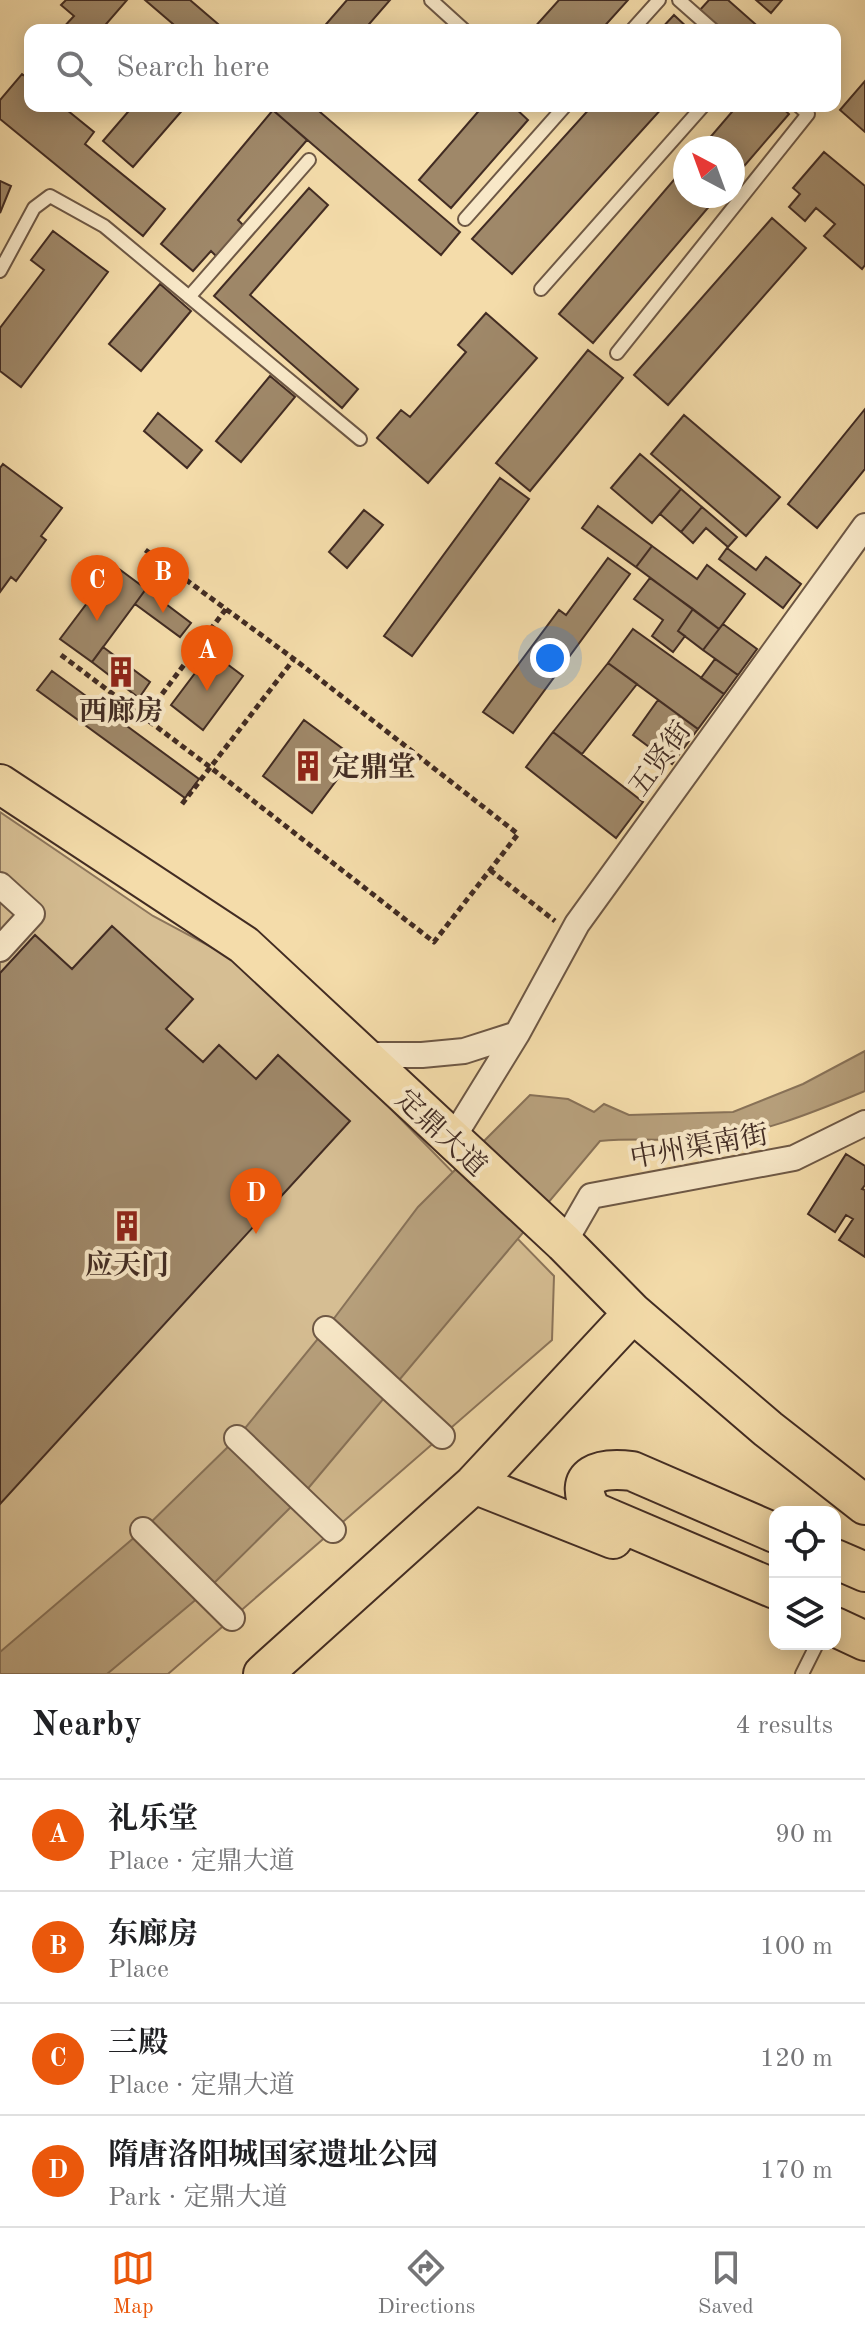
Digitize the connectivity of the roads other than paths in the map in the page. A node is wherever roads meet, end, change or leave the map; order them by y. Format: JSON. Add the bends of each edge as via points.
{"nodes":[{"id":1,"x":431,"y":0,"type":"edge"},
{"id":2,"x":659,"y":0,"type":"edge"},
{"id":3,"x":679,"y":0,"type":"edge"},
{"id":4,"x":457,"y":24,"type":"edge"},
{"id":5,"x":637,"y":24,"type":"edge"},
{"id":6,"x":706,"y":24,"type":"edge"},
{"id":7,"x":554,"y":112,"type":"edge"},
{"id":8,"x":698,"y":112,"type":"edge"},
{"id":9,"x":806,"y":112,"type":"edge"},
{"id":10,"x":309,"y":160,"type":"dead end"},
{"id":11,"x":465,"y":219,"type":"dead end"},
{"id":12,"x":0,"y":271,"type":"edge"},
{"id":13,"x":541,"y":289,"type":"dead end"},
{"id":14,"x":189,"y":297,"type":"junction"},
{"id":15,"x":617,"y":353,"type":"dead end"},
{"id":16,"x":360,"y":439,"type":"dead end"},
{"id":17,"x":865,"y":526,"type":"edge"},
{"id":18,"x":0,"y":784,"type":"edge"},
{"id":19,"x":0,"y":885,"type":"edge"},
{"id":20,"x":0,"y":949,"type":"edge"},
{"id":21,"x":517,"y":1034,"type":"junction"},
{"id":22,"x":359,"y":1055,"type":"junction"},
{"id":23,"x":865,"y":1123,"type":"edge"},
{"id":24,"x":457,"y":1146,"type":"junction"},
{"id":25,"x":552,"y":1232,"type":"junction"},
{"id":26,"x":633,"y":1313,"type":"junction"},
{"id":27,"x":326,"y":1329,"type":"dead end"},
{"id":28,"x":442,"y":1436,"type":"dead end"},
{"id":29,"x":237,"y":1438,"type":"dead end"},
{"id":30,"x":474,"y":1484,"type":"junction"},
{"id":31,"x":865,"y":1505,"type":"edge"},
{"id":32,"x":143,"y":1530,"type":"dead end"},
{"id":33,"x":333,"y":1530,"type":"dead end"},
{"id":34,"x":769,"y":1530,"type":"edge"},
{"id":35,"x":841,"y":1562,"type":"edge"},
{"id":36,"x":865,"y":1572,"type":"edge"},
{"id":37,"x":769,"y":1586,"type":"edge"},
{"id":38,"x":769,"y":1601,"type":"edge"},
{"id":39,"x":841,"y":1616,"type":"edge"},
{"id":40,"x":232,"y":1618,"type":"dead end"},
{"id":41,"x":865,"y":1626,"type":"edge"},
{"id":42,"x":841,"y":1630,"type":"edge"},
{"id":43,"x":865,"y":1641,"type":"edge"},
{"id":44,"x":814,"y":1650,"type":"edge"},
{"id":45,"x":263,"y":1674,"type":"edge"},
{"id":46,"x":802,"y":1674,"type":"edge"}],
"edges":[{"from":1,"to":4,"type":"lane"},
{"from":2,"to":5,"type":"lane"},
{"from":3,"to":6,"type":"lane"},
{"from":7,"to":11,"type":"lane"},
{"from":8,"to":13,"type":"lane"},
{"from":9,"to":15,"type":"lane"},
{"from":10,"to":14,"type":"lane"},
{"from":12,"to":14,"type":"lane","via":[[34,208],[50,196],[104,226]]},
{"from":14,"to":16,"type":"lane"},
{"from":17,"to":21,"type":"street","name":"五贤街","via":[[572,934]]},
{"from":18,"to":22,"type":"main road","name":"定鼎大道","via":[[244,945]]},
{"from":19,"to":20,"type":"street","via":[[32,914]]},
{"from":21,"to":22,"type":"street","via":[[464,1051]]},
{"from":21,"to":24,"type":"street","name":"五贤街"},
{"from":22,"to":24,"type":"main road","name":"定鼎大道"},
{"from":23,"to":25,"type":"street","name":"中州渠南街","via":[[794,1158],[591,1196]]},
{"from":24,"to":25,"type":"main road","name":"定鼎大道"},
{"from":25,"to":26,"type":"main road","name":"定鼎大道"},
{"from":26,"to":30,"type":"main road"},
{"from":26,"to":31,"type":"main road","name":"定鼎大道"},
{"from":27,"to":28,"type":"street"},
{"from":29,"to":33,"type":"street"},
{"from":30,"to":38,"type":"main road"},
{"from":30,"to":45,"type":"main road"},
{"from":32,"to":40,"type":"street"},
{"from":34,"to":37,"type":"main road","via":[[632,1471],[609,1468],[585,1485],[584,1498],[592,1511]]},
{"from":35,"to":36,"type":"main road"},
{"from":39,"to":41,"type":"main road"},
{"from":42,"to":43,"type":"main road"},
{"from":44,"to":46,"type":"lane"}]}
